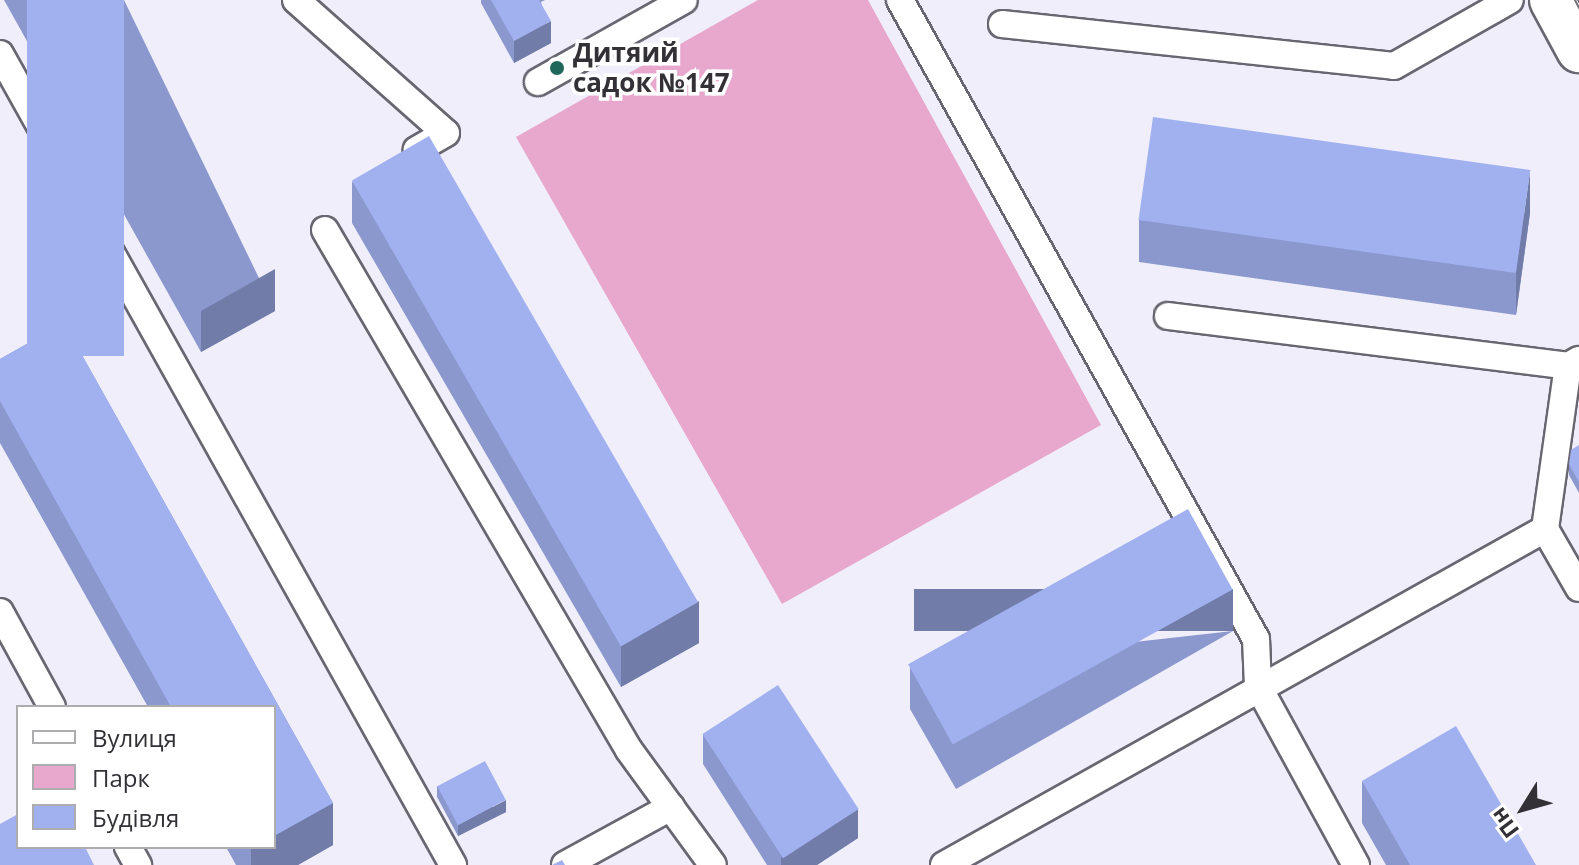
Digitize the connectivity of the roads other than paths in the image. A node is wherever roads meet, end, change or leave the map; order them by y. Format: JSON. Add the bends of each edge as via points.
{"nodes":[{"id":1,"x":296,"y":0,"type":"edge"},
{"id":2,"x":684,"y":0,"type":"edge"},
{"id":3,"x":900,"y":0,"type":"edge"},
{"id":4,"x":1510,"y":0,"type":"edge"},
{"id":5,"x":1552,"y":0,"type":"edge"},
{"id":6,"x":1002,"y":24,"type":"dead end"},
{"id":7,"x":1579,"y":50,"type":"edge"},
{"id":8,"x":0,"y":54,"type":"edge"},
{"id":9,"x":538,"y":82,"type":"dead end"},
{"id":10,"x":416,"y":150,"type":"edge"},
{"id":11,"x":325,"y":230,"type":"dead end"},
{"id":12,"x":1168,"y":316,"type":"dead end"},
{"id":13,"x":1573,"y":363,"type":"edge"},
{"id":14,"x":1545,"y":529,"type":"junction"},
{"id":15,"x":1579,"y":588,"type":"edge"},
{"id":16,"x":0,"y":612,"type":"edge"},
{"id":17,"x":1258,"y":686,"type":"junction"},
{"id":18,"x":51,"y":705,"type":"edge"},
{"id":19,"x":671,"y":807,"type":"junction"},
{"id":20,"x":453,"y":865,"type":"edge"},
{"id":21,"x":565,"y":865,"type":"edge"},
{"id":22,"x":713,"y":865,"type":"edge"},
{"id":23,"x":944,"y":865,"type":"edge"},
{"id":24,"x":1356,"y":865,"type":"edge"}],
"edges":[{"from":1,"to":10,"type":"lane","via":[[446,133]]},
{"from":2,"to":9,"type":"lane"},
{"from":3,"to":17,"type":"lane","via":[[1256,639]]},
{"from":4,"to":6,"type":"lane","via":[[1394,66]]},
{"from":5,"to":7,"type":"main road"},
{"from":8,"to":20,"type":"lane"},
{"from":11,"to":19,"type":"lane","via":[[629,750]]},
{"from":12,"to":13,"type":"lane"},
{"from":13,"to":14,"type":"lane"},
{"from":14,"to":15,"type":"lane"},
{"from":14,"to":17,"type":"lane"},
{"from":16,"to":18,"type":"lane"},
{"from":17,"to":23,"type":"lane"},
{"from":17,"to":24,"type":"lane"},
{"from":19,"to":21,"type":"lane"},
{"from":19,"to":22,"type":"lane"}]}
